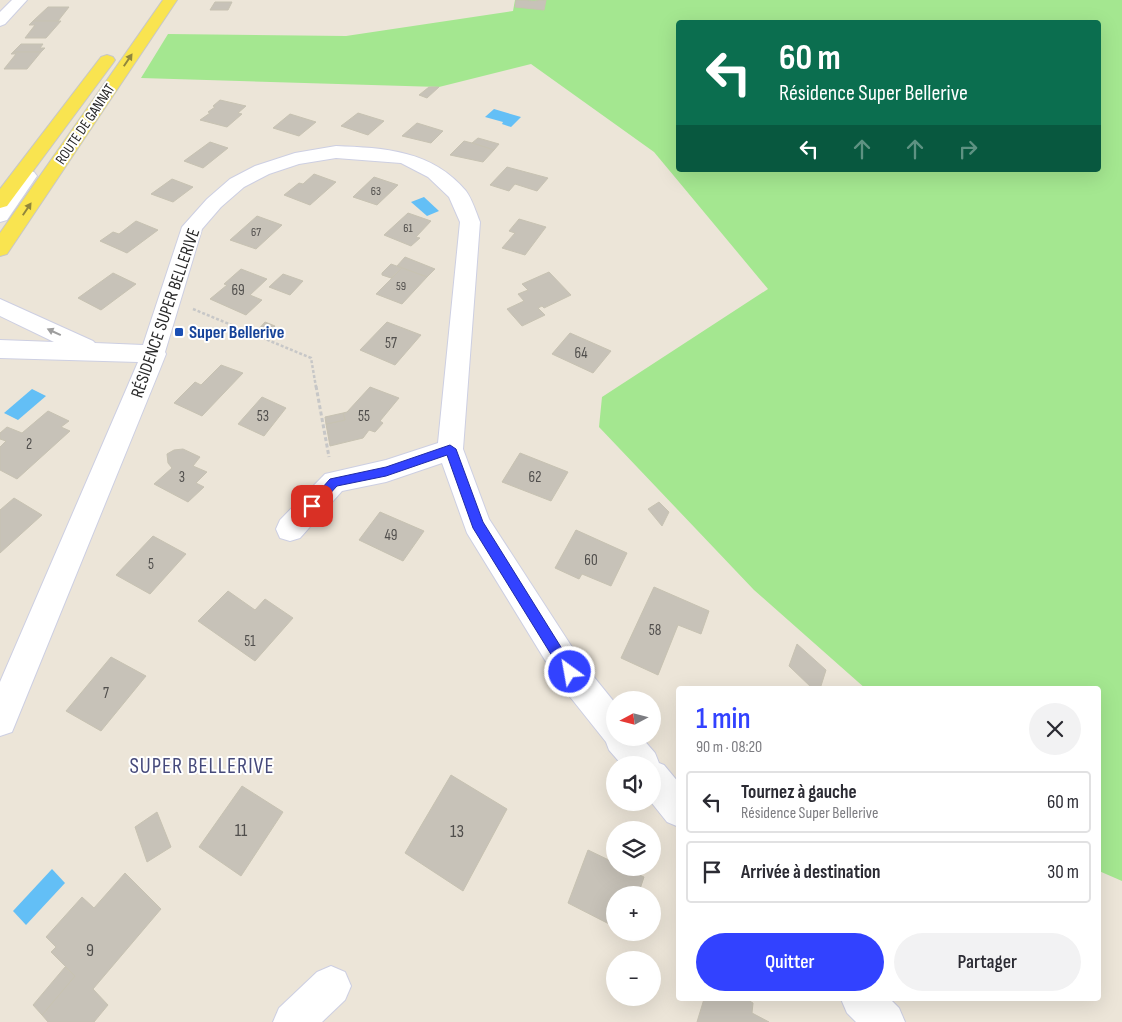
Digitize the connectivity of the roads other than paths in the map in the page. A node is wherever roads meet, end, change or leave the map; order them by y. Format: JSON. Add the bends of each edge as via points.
{"nodes":[{"id":1,"x":20,"y":0,"type":"edge"},
{"id":2,"x":155,"y":0,"type":"edge"},
{"id":3,"x":170,"y":0,"type":"edge"},
{"id":4,"x":0,"y":21,"type":"edge"},
{"id":5,"x":115,"y":50,"type":"junction"},
{"id":6,"x":0,"y":202,"type":"edge"},
{"id":7,"x":0,"y":216,"type":"edge"},
{"id":8,"x":0,"y":249,"type":"edge"},
{"id":9,"x":0,"y":308,"type":"edge"},
{"id":10,"x":0,"y":349,"type":"edge"},
{"id":11,"x":98,"y":352,"type":"junction"},
{"id":12,"x":154,"y":354,"type":"junction"},
{"id":13,"x":450,"y":449,"type":"junction"},
{"id":14,"x":290,"y":530,"type":"dead end"},
{"id":15,"x":606,"y":718,"type":"edge"},
{"id":16,"x":0,"y":720,"type":"edge"},
{"id":17,"x":628,"y":746,"type":"edge"},
{"id":18,"x":636,"y":756,"type":"edge"},
{"id":19,"x":661,"y":788,"type":"edge"},
{"id":20,"x":676,"y":806,"type":"edge"},
{"id":21,"x":331,"y":986,"type":"dead end"},
{"id":22,"x":863,"y":1001,"type":"edge"},
{"id":23,"x":293,"y":1022,"type":"edge"},
{"id":24,"x":885,"y":1022,"type":"edge"}],
"edges":[{"from":1,"to":4,"type":"street"},
{"from":2,"to":5,"type":"main road","name":"ROUTE DE GANNAT"},
{"from":8,"to":3,"type":"main road","name":"ROUTE DE GANNAT","one_way":true},
{"from":5,"to":6,"type":"main road","name":"ROUTE DE GANNAT"},
{"from":5,"to":7,"type":"street"},
{"from":11,"to":9,"type":"street","one_way":true},
{"from":10,"to":11,"type":"street"},
{"from":11,"to":12,"type":"street"},
{"from":12,"to":13,"type":"street","name":"RÉSIDENCE SUPER BELLERIVE","via":[[192,227],[237,183],[295,159],[336,152],[406,158],[435,173],[458,194],[470,222]]},
{"from":12,"to":16,"type":"street","name":"RÉSIDENCE SUPER BELLERIVE"},
{"from":13,"to":14,"type":"street","via":[[386,472],[334,482]]},
{"from":13,"to":15,"type":"street","name":"RÉSIDENCE SUPER BELLERIVE","via":[[478,524],[570,672]]},
{"from":17,"to":18,"type":"street"},
{"from":19,"to":20,"type":"street"},
{"from":21,"to":23,"type":"street"},
{"from":22,"to":24,"type":"street"}]}
